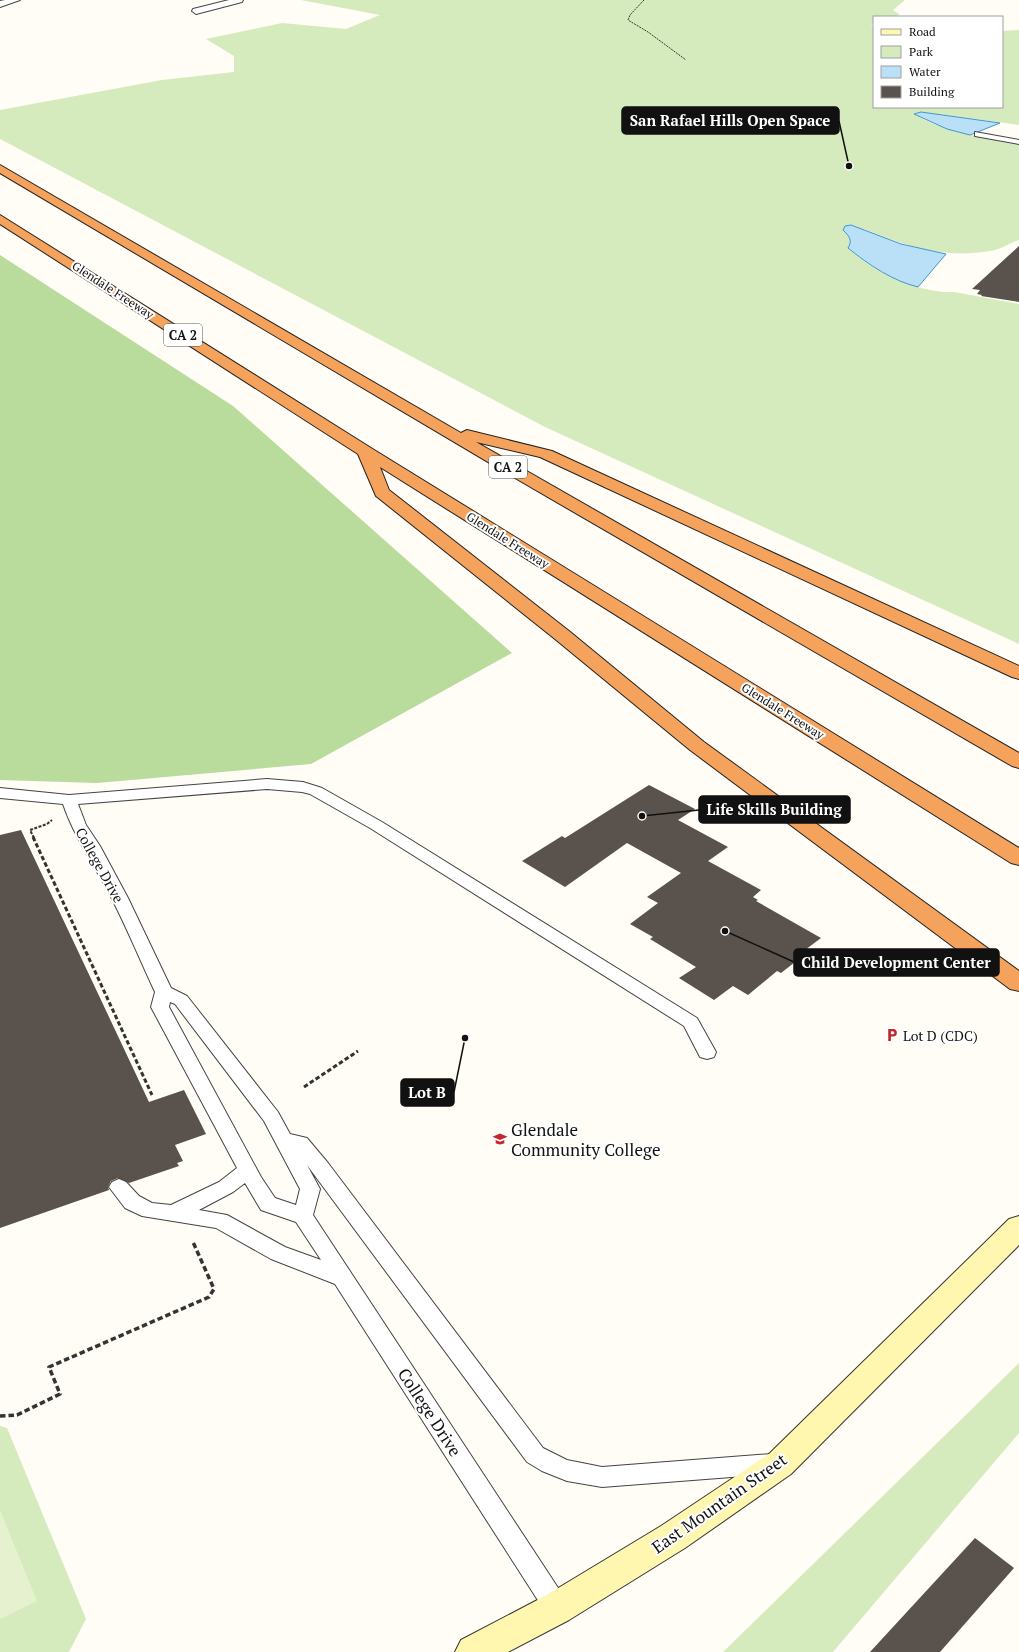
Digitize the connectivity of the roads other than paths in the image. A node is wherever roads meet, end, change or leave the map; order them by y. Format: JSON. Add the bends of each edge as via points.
{"nodes":[{"id":1,"x":16,"y":0,"type":"edge"},
{"id":2,"x":240,"y":0,"type":"edge"},
{"id":3,"x":0,"y":4,"type":"edge"},
{"id":4,"x":196,"y":11,"type":"dead end"},
{"id":5,"x":978,"y":134,"type":"dead end"},
{"id":6,"x":1019,"y":142,"type":"edge"},
{"id":7,"x":0,"y":168,"type":"edge"},
{"id":8,"x":0,"y":219,"type":"edge"},
{"id":9,"x":444,"y":430,"type":"junction"},
{"id":10,"x":365,"y":451,"type":"junction"},
{"id":11,"x":1019,"y":673,"type":"edge"},
{"id":12,"x":1019,"y":762,"type":"edge"},
{"id":13,"x":0,"y":793,"type":"edge"},
{"id":14,"x":70,"y":800,"type":"junction"},
{"id":15,"x":1019,"y":858,"type":"edge"},
{"id":16,"x":1019,"y":983,"type":"edge"},
{"id":17,"x":164,"y":992,"type":"junction"},
{"id":18,"x":707,"y":1052,"type":"dead end"},
{"id":19,"x":283,"y":1140,"type":"junction"},
{"id":20,"x":247,"y":1171,"type":"junction"},
{"id":21,"x":119,"y":1187,"type":"dead end"},
{"id":22,"x":174,"y":1213,"type":"junction"},
{"id":23,"x":303,"y":1216,"type":"junction"},
{"id":24,"x":1016,"y":1234,"type":"edge"},
{"id":25,"x":344,"y":1278,"type":"junction"},
{"id":26,"x":780,"y":1464,"type":"junction"},
{"id":27,"x":557,"y":1608,"type":"junction"},
{"id":28,"x":473,"y":1652,"type":"edge"}],
"edges":[{"from":1,"to":3,"type":"street"},
{"from":2,"to":4,"type":"street"},
{"from":5,"to":6,"type":"lane"},
{"from":7,"to":9,"type":"highway","number":"CA 2"},
{"from":8,"to":10,"type":"highway","name":"Glendale Freeway","number":"CA 2"},
{"from":9,"to":11,"type":"highway","via":[[546,454]]},
{"from":9,"to":12,"type":"highway","number":"CA 2"},
{"from":10,"to":15,"type":"highway","name":"Glendale Freeway","number":"CA 2"},
{"from":10,"to":16,"type":"highway","via":[[382,492],[697,746]]},
{"from":13,"to":14,"type":"lane"},
{"from":14,"to":17,"type":"lane","name":"College Drive","via":[[78,825],[120,898]]},
{"from":14,"to":18,"type":"lane","via":[[267,784],[303,787],[316,791],[376,825],[691,1022]]},
{"from":17,"to":19,"type":"lane","via":[[181,1000],[271,1117]]},
{"from":17,"to":20,"type":"lane","via":[[160,1007]]},
{"from":19,"to":23,"type":"lane","via":[[310,1190]]},
{"from":19,"to":26,"type":"lane","via":[[300,1144],[321,1168],[535,1455],[578,1474],[602,1477]]},
{"from":20,"to":22,"type":"lane","via":[[226,1188]]},
{"from":20,"to":23,"type":"lane","via":[[268,1204]]},
{"from":21,"to":22,"type":"lane","via":[[132,1202],[150,1210]]},
{"from":22,"to":25,"type":"lane","via":[[220,1221],[278,1253]]},
{"from":23,"to":25,"type":"lane","name":"College Drive"},
{"from":24,"to":26,"type":"main road","name":"East Mountain Street"},
{"from":25,"to":27,"type":"lane","name":"College Drive"},
{"from":26,"to":27,"type":"main road","name":"East Mountain Street","via":[[673,1538]]},
{"from":27,"to":28,"type":"main road","name":"East Mountain Street"}]}
